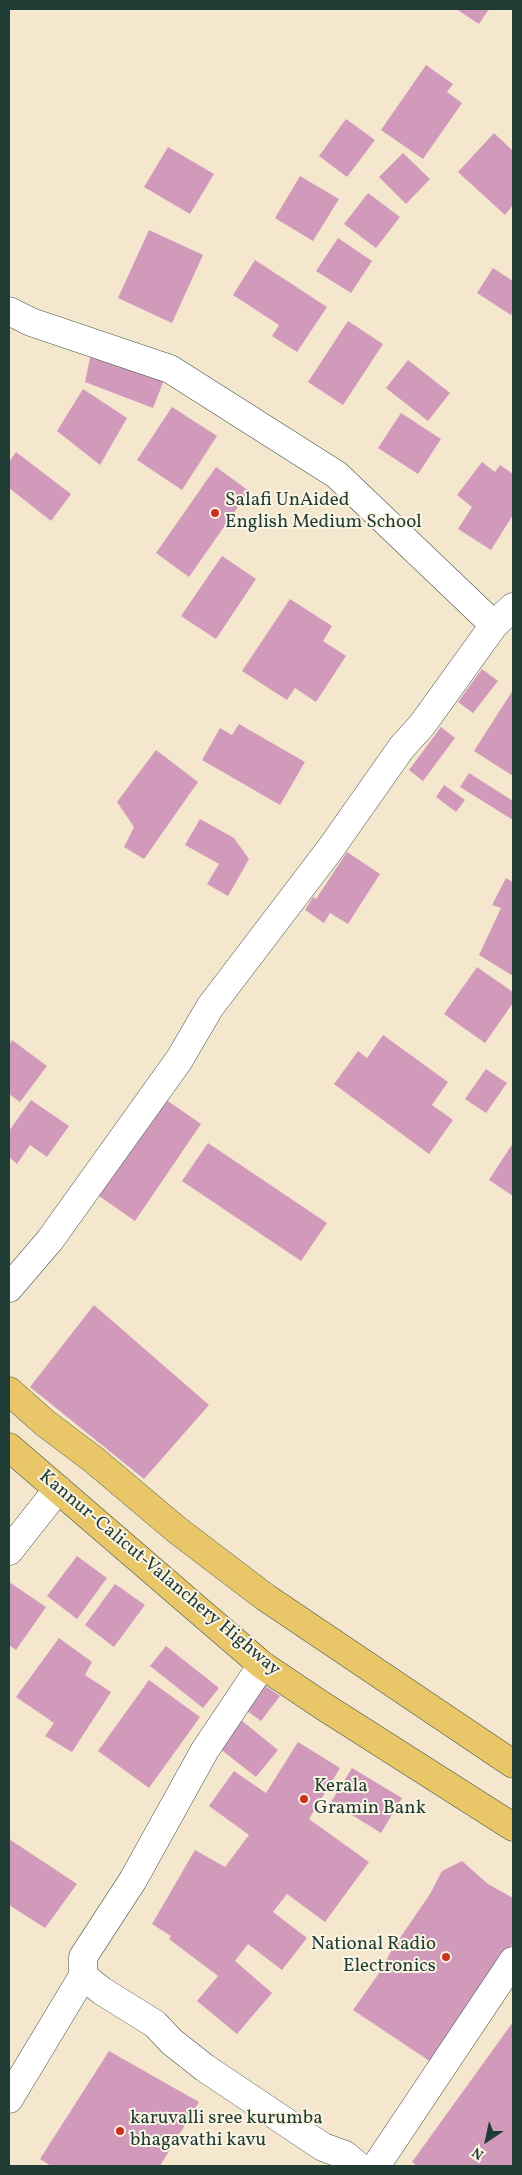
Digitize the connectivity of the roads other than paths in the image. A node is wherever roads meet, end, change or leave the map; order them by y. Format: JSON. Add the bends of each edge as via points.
{"nodes":[{"id":1,"x":9,"y":311,"type":"edge"},
{"id":2,"x":504,"y":616,"type":"edge"},
{"id":3,"x":9,"y":1288,"type":"edge"},
{"id":4,"x":9,"y":1391,"type":"edge"},
{"id":5,"x":9,"y":1446,"type":"edge"},
{"id":6,"x":58,"y":1488,"type":"junction"},
{"id":7,"x":9,"y":1551,"type":"edge"},
{"id":8,"x":262,"y":1665,"type":"junction"},
{"id":9,"x":513,"y":1764,"type":"edge"},
{"id":10,"x":513,"y":1827,"type":"edge"},
{"id":11,"x":513,"y":1961,"type":"edge"},
{"id":12,"x":83,"y":1976,"type":"junction"},
{"id":13,"x":9,"y":2099,"type":"edge"},
{"id":14,"x":358,"y":2166,"type":"edge"},
{"id":15,"x":376,"y":2166,"type":"edge"}],
"edges":[{"from":1,"to":2,"type":"street","via":[[31,322],[170,369],[336,474]]},
{"from":2,"to":3,"type":"street","via":[[422,726],[402,747],[332,848],[210,1007],[179,1060],[50,1240]]},
{"from":4,"to":9,"type":"highway","via":[[177,1530],[265,1597]]},
{"from":5,"to":6,"type":"highway","name":"Kannur-Calicut-Valanchery Highway"},
{"from":6,"to":7,"type":"street"},
{"from":6,"to":8,"type":"highway","name":"Kannur-Calicut-Valanchery Highway"},
{"from":8,"to":10,"type":"highway","name":"Kannur-Calicut-Valanchery Highway"},
{"from":8,"to":12,"type":"street","via":[[205,1750],[133,1880],[83,1957]]},
{"from":11,"to":15,"type":"street"},
{"from":12,"to":13,"type":"street"},
{"from":12,"to":14,"type":"street","via":[[155,2024],[205,2068],[323,2147],[345,2155]]}]}
